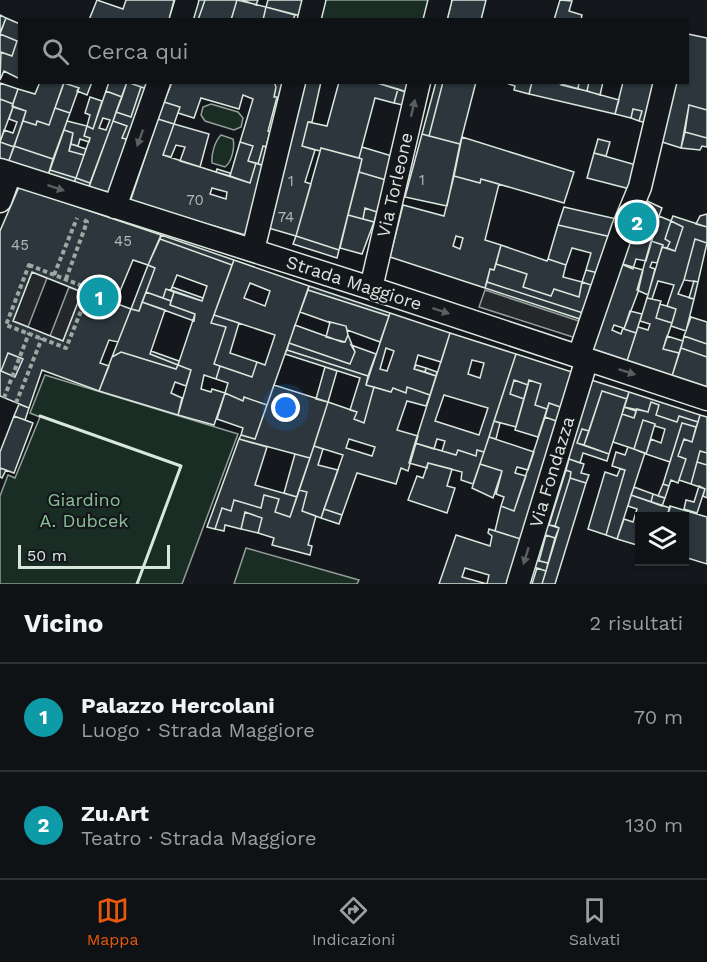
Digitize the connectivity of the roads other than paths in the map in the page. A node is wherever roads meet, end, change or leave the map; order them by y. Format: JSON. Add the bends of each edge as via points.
{"nodes":[{"id":1,"x":187,"y":0,"type":"edge"},
{"id":2,"x":314,"y":0,"type":"edge"},
{"id":3,"x":440,"y":0,"type":"edge"},
{"id":4,"x":182,"y":18,"type":"edge"},
{"id":5,"x":310,"y":18,"type":"edge"},
{"id":6,"x":436,"y":18,"type":"edge"},
{"id":7,"x":158,"y":84,"type":"edge"},
{"id":8,"x":294,"y":84,"type":"edge"},
{"id":9,"x":419,"y":84,"type":"edge"},
{"id":10,"x":665,"y":84,"type":"edge"},
{"id":11,"x":5,"y":172,"type":"edge"},
{"id":12,"x":0,"y":201,"type":"edge"},
{"id":13,"x":115,"y":207,"type":"junction"},
{"id":14,"x":253,"y":250,"type":"junction"},
{"id":15,"x":371,"y":288,"type":"junction"},
{"id":16,"x":583,"y":358,"type":"junction"},
{"id":17,"x":707,"y":399,"type":"edge"},
{"id":18,"x":518,"y":584,"type":"edge"}],
"edges":[{"from":1,"to":4,"type":"street"},
{"from":2,"to":5,"type":"street"},
{"from":3,"to":6,"type":"street"},
{"from":7,"to":13,"type":"street","one_way":true},
{"from":8,"to":14,"type":"street"},
{"from":15,"to":9,"type":"street","name":"Via Torleone","one_way":true},
{"from":10,"to":16,"type":"street","name":"Via Fondazza","via":[[640,187],[623,228]]},
{"from":11,"to":12,"type":"street"},
{"from":11,"to":13,"type":"street","name":"Strada Maggiore","one_way":true},
{"from":13,"to":14,"type":"street","name":"Strada Maggiore"},
{"from":14,"to":15,"type":"street","name":"Strada Maggiore"},
{"from":15,"to":16,"type":"street","name":"Strada Maggiore","one_way":true},
{"from":16,"to":17,"type":"street","name":"Strada Maggiore","one_way":true},
{"from":16,"to":18,"type":"street","name":"Via Fondazza","one_way":true}]}
